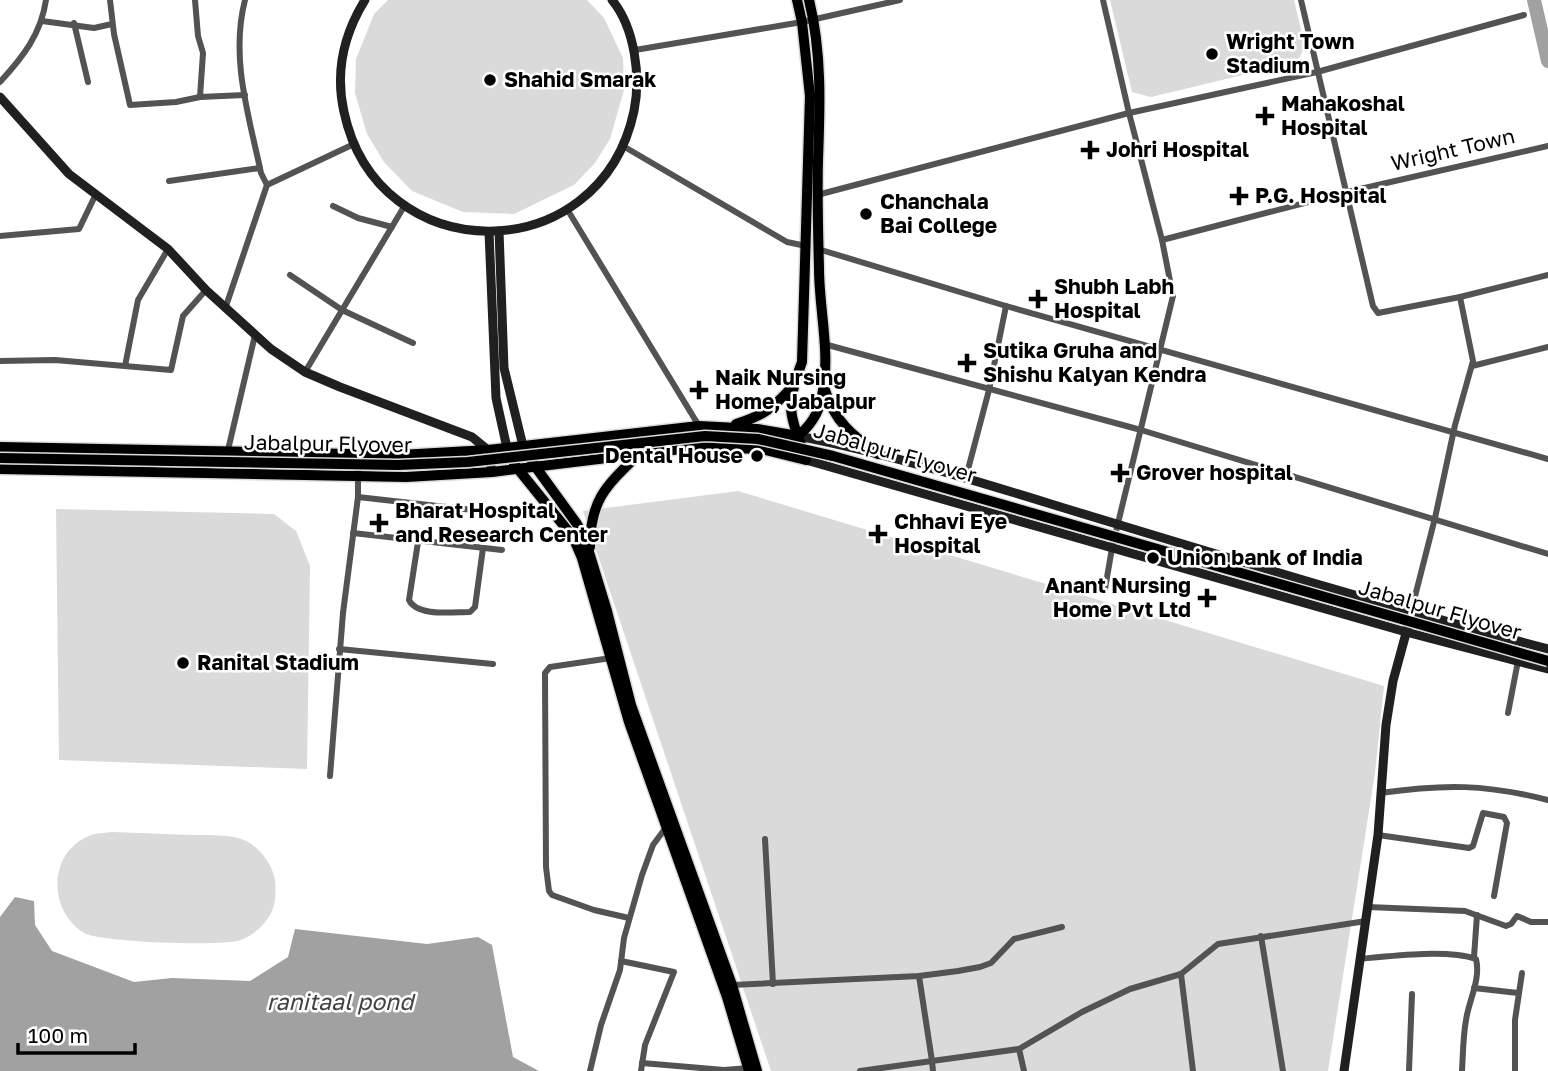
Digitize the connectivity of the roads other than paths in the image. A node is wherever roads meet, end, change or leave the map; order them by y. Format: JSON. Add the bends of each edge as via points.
{"nodes":[{"id":1,"x":46,"y":0,"type":"edge"},
{"id":2,"x":110,"y":0,"type":"edge"},
{"id":3,"x":195,"y":0,"type":"edge"},
{"id":4,"x":245,"y":0,"type":"edge"},
{"id":5,"x":365,"y":0,"type":"edge"},
{"id":6,"x":612,"y":0,"type":"edge"},
{"id":7,"x":797,"y":0,"type":"edge"},
{"id":8,"x":809,"y":0,"type":"edge"},
{"id":9,"x":900,"y":0,"type":"edge"},
{"id":10,"x":1103,"y":0,"type":"edge"},
{"id":11,"x":1301,"y":0,"type":"edge"},
{"id":12,"x":1524,"y":15,"type":"dead end"},
{"id":13,"x":814,"y":19,"type":"junction"},
{"id":14,"x":42,"y":21,"type":"junction"},
{"id":15,"x":802,"y":22,"type":"junction"},
{"id":16,"x":74,"y":23,"type":"junction"},
{"id":17,"x":112,"y":24,"type":"junction"},
{"id":18,"x":635,"y":50,"type":"junction"},
{"id":19,"x":1317,"y":72,"type":"junction"},
{"id":20,"x":0,"y":82,"type":"edge"},
{"id":21,"x":88,"y":82,"type":"dead end"},
{"id":22,"x":245,"y":95,"type":"junction"},
{"id":23,"x":0,"y":97,"type":"edge"},
{"id":24,"x":200,"y":97,"type":"junction"},
{"id":25,"x":1129,"y":113,"type":"junction"},
{"id":26,"x":354,"y":144,"type":"junction"},
{"id":27,"x":623,"y":146,"type":"junction"},
{"id":28,"x":1548,"y":146,"type":"edge"},
{"id":29,"x":260,"y":168,"type":"junction"},
{"id":30,"x":169,"y":181,"type":"dead end"},
{"id":31,"x":267,"y":185,"type":"junction"},
{"id":32,"x":1347,"y":192,"type":"junction"},
{"id":33,"x":96,"y":194,"type":"junction"},
{"id":34,"x":813,"y":194,"type":"junction"},
{"id":35,"x":405,"y":205,"type":"junction"},
{"id":36,"x":333,"y":206,"type":"dead end"},
{"id":37,"x":567,"y":209,"type":"junction"},
{"id":38,"x":392,"y":227,"type":"junction"},
{"id":39,"x":499,"y":231,"type":"junction"},
{"id":40,"x":489,"y":232,"type":"junction"},
{"id":41,"x":0,"y":236,"type":"edge"},
{"id":42,"x":1162,"y":240,"type":"junction"},
{"id":43,"x":806,"y":246,"type":"junction"},
{"id":44,"x":818,"y":248,"type":"junction"},
{"id":45,"x":168,"y":249,"type":"junction"},
{"id":46,"x":290,"y":275,"type":"dead end"},
{"id":47,"x":1548,"y":275,"type":"edge"},
{"id":48,"x":206,"y":290,"type":"junction"},
{"id":49,"x":1460,"y":297,"type":"junction"},
{"id":50,"x":1006,"y":306,"type":"junction"},
{"id":51,"x":225,"y":309,"type":"junction"},
{"id":52,"x":342,"y":310,"type":"junction"},
{"id":53,"x":255,"y":335,"type":"junction"},
{"id":54,"x":413,"y":343,"type":"dead end"},
{"id":55,"x":824,"y":344,"type":"junction"},
{"id":56,"x":1548,"y":347,"type":"edge"},
{"id":57,"x":1160,"y":349,"type":"junction"},
{"id":58,"x":0,"y":361,"type":"edge"},
{"id":59,"x":125,"y":366,"type":"junction"},
{"id":60,"x":1472,"y":366,"type":"junction"},
{"id":61,"x":305,"y":372,"type":"junction"},
{"id":62,"x":794,"y":385,"type":"junction"},
{"id":63,"x":824,"y":386,"type":"junction"},
{"id":64,"x":989,"y":390,"type":"junction"},
{"id":65,"x":699,"y":426,"type":"junction"},
{"id":66,"x":729,"y":426,"type":"junction"},
{"id":67,"x":1141,"y":430,"type":"junction"},
{"id":68,"x":1453,"y":432,"type":"junction"},
{"id":69,"x":798,"y":436,"type":"junction"},
{"id":70,"x":523,"y":446,"type":"junction"},
{"id":71,"x":0,"y":447,"type":"edge"},
{"id":72,"x":55,"y":448,"type":"junction"},
{"id":73,"x":507,"y":448,"type":"junction"},
{"id":74,"x":228,"y":450,"type":"junction"},
{"id":75,"x":488,"y":450,"type":"junction"},
{"id":76,"x":775,"y":452,"type":"junction"},
{"id":77,"x":640,"y":453,"type":"junction"},
{"id":78,"x":878,"y":454,"type":"junction"},
{"id":79,"x":358,"y":455,"type":"junction"},
{"id":80,"x":0,"y":458,"type":"edge"},
{"id":81,"x":806,"y":460,"type":"junction"},
{"id":82,"x":1548,"y":460,"type":"edge"},
{"id":83,"x":534,"y":466,"type":"junction"},
{"id":84,"x":516,"y":468,"type":"junction"},
{"id":85,"x":0,"y":469,"type":"edge"},
{"id":86,"x":53,"y":470,"type":"junction"},
{"id":87,"x":492,"y":472,"type":"junction"},
{"id":88,"x":359,"y":477,"type":"junction"},
{"id":89,"x":966,"y":477,"type":"junction"},
{"id":90,"x":358,"y":496,"type":"junction"},
{"id":91,"x":473,"y":510,"type":"dead end"},
{"id":92,"x":1435,"y":518,"type":"junction"},
{"id":93,"x":1119,"y":525,"type":"junction"},
{"id":94,"x":353,"y":533,"type":"junction"},
{"id":95,"x":418,"y":542,"type":"junction"},
{"id":96,"x":483,"y":548,"type":"junction"},
{"id":97,"x":1112,"y":548,"type":"junction"},
{"id":98,"x":502,"y":550,"type":"dead end"},
{"id":99,"x":1548,"y":554,"type":"edge"},
{"id":100,"x":590,"y":557,"type":"junction"},
{"id":101,"x":1105,"y":589,"type":"dead end"},
{"id":102,"x":1411,"y":612,"type":"junction"},
{"id":103,"x":1406,"y":632,"type":"junction"},
{"id":104,"x":339,"y":649,"type":"junction"},
{"id":105,"x":1548,"y":649,"type":"edge"},
{"id":106,"x":611,"y":658,"type":"junction"},
{"id":107,"x":1518,"y":661,"type":"junction"},
{"id":108,"x":1547,"y":662,"type":"edge"},
{"id":109,"x":493,"y":664,"type":"dead end"},
{"id":110,"x":1507,"y":713,"type":"dead end"},
{"id":111,"x":330,"y":775,"type":"dead end"},
{"id":112,"x":1380,"y":793,"type":"junction"},
{"id":113,"x":1548,"y":800,"type":"edge"},
{"id":114,"x":667,"y":826,"type":"junction"},
{"id":115,"x":1378,"y":835,"type":"junction"},
{"id":116,"x":765,"y":839,"type":"dead end"},
{"id":117,"x":1494,"y":896,"type":"dead end"},
{"id":118,"x":1368,"y":907,"type":"junction"},
{"id":119,"x":1477,"y":915,"type":"junction"},
{"id":120,"x":629,"y":918,"type":"junction"},
{"id":121,"x":1366,"y":921,"type":"junction"},
{"id":122,"x":1548,"y":922,"type":"edge"},
{"id":123,"x":1062,"y":927,"type":"dead end"},
{"id":124,"x":1261,"y":936,"type":"junction"},
{"id":125,"x":1474,"y":957,"type":"junction"},
{"id":126,"x":1359,"y":959,"type":"junction"},
{"id":127,"x":621,"y":961,"type":"junction"},
{"id":128,"x":1522,"y":973,"type":"dead end"},
{"id":129,"x":1181,"y":974,"type":"junction"},
{"id":130,"x":919,"y":976,"type":"junction"},
{"id":131,"x":773,"y":984,"type":"junction"},
{"id":132,"x":732,"y":985,"type":"junction"},
{"id":133,"x":1474,"y":988,"type":"junction"},
{"id":134,"x":1412,"y":993,"type":"dead end"},
{"id":135,"x":1518,"y":993,"type":"junction"},
{"id":136,"x":1019,"y":1049,"type":"junction"},
{"id":137,"x":932,"y":1060,"type":"junction"},
{"id":138,"x":642,"y":1067,"type":"edge"},
{"id":139,"x":752,"y":1070,"type":"edge"},
{"id":140,"x":590,"y":1071,"type":"edge"},
{"id":141,"x":860,"y":1071,"type":"edge"},
{"id":142,"x":933,"y":1071,"type":"edge"},
{"id":143,"x":1024,"y":1071,"type":"edge"},
{"id":144,"x":1193,"y":1071,"type":"edge"},
{"id":145,"x":1283,"y":1071,"type":"edge"},
{"id":146,"x":1345,"y":1071,"type":"edge"},
{"id":147,"x":1409,"y":1071,"type":"edge"},
{"id":148,"x":1462,"y":1071,"type":"edge"},
{"id":149,"x":1515,"y":1071,"type":"edge"}],
"edges":[{"from":1,"to":14,"type":"street"},
{"from":2,"to":17,"type":"street"},
{"from":3,"to":24,"type":"street","via":[[203,53]]},
{"from":4,"to":22,"type":"street","via":[[238,62]]},
{"from":5,"to":26,"type":"street","via":[[353,20],[342,57],[340,95]]},
{"from":6,"to":18,"type":"street"},
{"from":7,"to":15,"type":"main road"},
{"from":8,"to":13,"type":"main road"},
{"from":9,"to":13,"type":"street"},
{"from":10,"to":25,"type":"street"},
{"from":11,"to":19,"type":"street"},
{"from":12,"to":19,"type":"street"},
{"from":13,"to":15,"type":"street"},
{"from":13,"to":34,"type":"main road","via":[[820,94]]},
{"from":14,"to":16,"type":"street"},
{"from":14,"to":20,"type":"street","via":[[28,49]]},
{"from":15,"to":18,"type":"street"},
{"from":15,"to":34,"type":"main road"},
{"from":16,"to":17,"type":"street","via":[[94,28]]},
{"from":16,"to":21,"type":"street"},
{"from":17,"to":24,"type":"street","via":[[130,105]]},
{"from":18,"to":27,"type":"street","via":[[638,93]]},
{"from":19,"to":25,"type":"street"},
{"from":19,"to":32,"type":"street"},
{"from":22,"to":24,"type":"street"},
{"from":22,"to":29,"type":"street"},
{"from":23,"to":33,"type":"street","via":[[69,174]]},
{"from":25,"to":34,"type":"street"},
{"from":25,"to":42,"type":"street"},
{"from":26,"to":31,"type":"street"},
{"from":26,"to":35,"type":"street","via":[[366,167]]},
{"from":27,"to":37,"type":"street","via":[[608,173]]},
{"from":27,"to":43,"type":"street","via":[[787,242]]},
{"from":28,"to":32,"type":"street","name":"Wright Town"},
{"from":29,"to":30,"type":"street"},
{"from":29,"to":31,"type":"street"},
{"from":31,"to":51,"type":"street"},
{"from":32,"to":42,"type":"street","name":"Wright Town"},
{"from":32,"to":49,"type":"street","via":[[1378,313]]},
{"from":33,"to":41,"type":"street","via":[[79,229]]},
{"from":33,"to":45,"type":"street"},
{"from":34,"to":43,"type":"main road"},
{"from":34,"to":44,"type":"main road"},
{"from":35,"to":38,"type":"street"},
{"from":35,"to":40,"type":"street","via":[[423,217],[459,229]]},
{"from":36,"to":38,"type":"street"},
{"from":37,"to":39,"type":"street","via":[[539,224]]},
{"from":37,"to":65,"type":"street"},
{"from":38,"to":52,"type":"street"},
{"from":39,"to":40,"type":"street"},
{"from":39,"to":70,"type":"street","via":[[504,368]]},
{"from":40,"to":73,"type":"street","via":[[496,398]]},
{"from":42,"to":57,"type":"street","via":[[1173,296]]},
{"from":43,"to":62,"type":"main road","via":[[803,362]]},
{"from":44,"to":50,"type":"street"},
{"from":44,"to":55,"type":"main road"},
{"from":45,"to":48,"type":"street"},
{"from":45,"to":59,"type":"street","via":[[138,300]]},
{"from":46,"to":52,"type":"street"},
{"from":47,"to":49,"type":"street"},
{"from":48,"to":51,"type":"street"},
{"from":48,"to":59,"type":"street","via":[[183,316],[171,370]]},
{"from":49,"to":60,"type":"street"},
{"from":50,"to":57,"type":"street"},
{"from":50,"to":64,"type":"street"},
{"from":51,"to":53,"type":"street"},
{"from":52,"to":54,"type":"street"},
{"from":52,"to":61,"type":"street"},
{"from":53,"to":61,"type":"street"},
{"from":53,"to":74,"type":"street"},
{"from":55,"to":63,"type":"main road"},
{"from":55,"to":64,"type":"street"},
{"from":56,"to":60,"type":"street"},
{"from":57,"to":67,"type":"street"},
{"from":57,"to":68,"type":"street"},
{"from":58,"to":59,"type":"street"},
{"from":60,"to":68,"type":"street"},
{"from":61,"to":75,"type":"street","via":[[472,437]]},
{"from":62,"to":66,"type":"main road","via":[[771,410]]},
{"from":62,"to":69,"type":"main road","via":[[790,408]]},
{"from":63,"to":69,"type":"main road","via":[[817,415]]},
{"from":63,"to":78,"type":"main road","via":[[841,424]]},
{"from":64,"to":67,"type":"street"},
{"from":64,"to":89,"type":"street"},
{"from":65,"to":66,"type":"main road"},
{"from":65,"to":70,"type":"main road"},
{"from":66,"to":69,"type":"main road"},
{"from":67,"to":92,"type":"street"},
{"from":67,"to":93,"type":"street"},
{"from":68,"to":82,"type":"street"},
{"from":68,"to":92,"type":"street"},
{"from":69,"to":76,"type":"main road"},
{"from":69,"to":78,"type":"street"},
{"from":69,"to":81,"type":"main road"},
{"from":70,"to":73,"type":"main road"},
{"from":70,"to":83,"type":"main road"},
{"from":71,"to":72,"type":"main road"},
{"from":72,"to":74,"type":"main road"},
{"from":72,"to":86,"type":"main road"},
{"from":73,"to":75,"type":"main road"},
{"from":73,"to":84,"type":"main road"},
{"from":74,"to":79,"type":"main road"},
{"from":75,"to":79,"type":"main road"},
{"from":75,"to":87,"type":"street"},
{"from":76,"to":77,"type":"main road","via":[[698,447]]},
{"from":76,"to":81,"type":"main road"},
{"from":77,"to":83,"type":"main road"},
{"from":77,"to":100,"type":"main road","via":[[598,499],[590,527]]},
{"from":78,"to":89,"type":"street"},
{"from":79,"to":88,"type":"street"},
{"from":80,"to":108,"type":"main road","name":"Jabalpur Flyover","bridge":true,"via":[[398,465],[468,462],[705,436],[758,439],[833,456]]},
{"from":81,"to":97,"type":"street"},
{"from":83,"to":84,"type":"main road"},
{"from":83,"to":100,"type":"main road","via":[[577,524]]},
{"from":84,"to":87,"type":"main road"},
{"from":84,"to":106,"type":"main road","via":[[573,537]]},
{"from":85,"to":86,"type":"main road"},
{"from":86,"to":88,"type":"main road"},
{"from":87,"to":88,"type":"main road"},
{"from":88,"to":90,"type":"street"},
{"from":89,"to":93,"type":"street"},
{"from":90,"to":91,"type":"street"},
{"from":90,"to":94,"type":"street"},
{"from":92,"to":99,"type":"street"},
{"from":92,"to":102,"type":"street"},
{"from":93,"to":97,"type":"street"},
{"from":93,"to":102,"type":"street"},
{"from":94,"to":95,"type":"street"},
{"from":94,"to":104,"type":"street"},
{"from":95,"to":96,"type":"street"},
{"from":95,"to":96,"type":"street","via":[[409,600],[423,610],[470,612],[475,607]]},
{"from":96,"to":98,"type":"street"},
{"from":97,"to":101,"type":"street"},
{"from":97,"to":103,"type":"street"},
{"from":100,"to":132,"type":"main road","via":[[631,705]]},
{"from":102,"to":103,"type":"street"},
{"from":102,"to":105,"type":"street"},
{"from":103,"to":107,"type":"street"},
{"from":103,"to":112,"type":"street","via":[[1393,681]]},
{"from":104,"to":109,"type":"street"},
{"from":104,"to":111,"type":"street"},
{"from":106,"to":114,"type":"main road"},
{"from":106,"to":120,"type":"street","via":[[550,667],[545,673],[545,867],[552,895]]},
{"from":107,"to":108,"type":"street"},
{"from":107,"to":110,"type":"street"},
{"from":112,"to":113,"type":"street","via":[[1463,786]]},
{"from":112,"to":115,"type":"street"},
{"from":114,"to":120,"type":"street","via":[[653,845]]},
{"from":114,"to":139,"type":"main road"},
{"from":115,"to":117,"type":"street","via":[[1469,848],[1483,813],[1504,817],[1507,823]]},
{"from":115,"to":118,"type":"street"},
{"from":116,"to":131,"type":"street"},
{"from":118,"to":119,"type":"street"},
{"from":118,"to":121,"type":"street"},
{"from":119,"to":122,"type":"street","via":[[1506,926],[1517,916]]},
{"from":119,"to":125,"type":"street"},
{"from":120,"to":127,"type":"street"},
{"from":121,"to":124,"type":"street"},
{"from":121,"to":126,"type":"street"},
{"from":123,"to":130,"type":"street","via":[[1014,939],[992,962],[980,967]]},
{"from":124,"to":129,"type":"street","via":[[1218,944]]},
{"from":124,"to":145,"type":"street"},
{"from":125,"to":126,"type":"street"},
{"from":125,"to":133,"type":"street"},
{"from":126,"to":146,"type":"street"},
{"from":127,"to":138,"type":"street","via":[[674,972],[645,1045]]},
{"from":127,"to":140,"type":"street"},
{"from":128,"to":135,"type":"street"},
{"from":129,"to":136,"type":"street","via":[[1130,989]]},
{"from":129,"to":144,"type":"street"},
{"from":130,"to":131,"type":"street"},
{"from":130,"to":137,"type":"street"},
{"from":131,"to":132,"type":"street"},
{"from":132,"to":139,"type":"main road"},
{"from":133,"to":135,"type":"street"},
{"from":133,"to":148,"type":"street"},
{"from":134,"to":147,"type":"street"},
{"from":135,"to":149,"type":"street"},
{"from":136,"to":137,"type":"street"},
{"from":136,"to":143,"type":"street"},
{"from":137,"to":141,"type":"street"},
{"from":137,"to":142,"type":"street"},
{"from":138,"to":139,"type":"street"}]}
